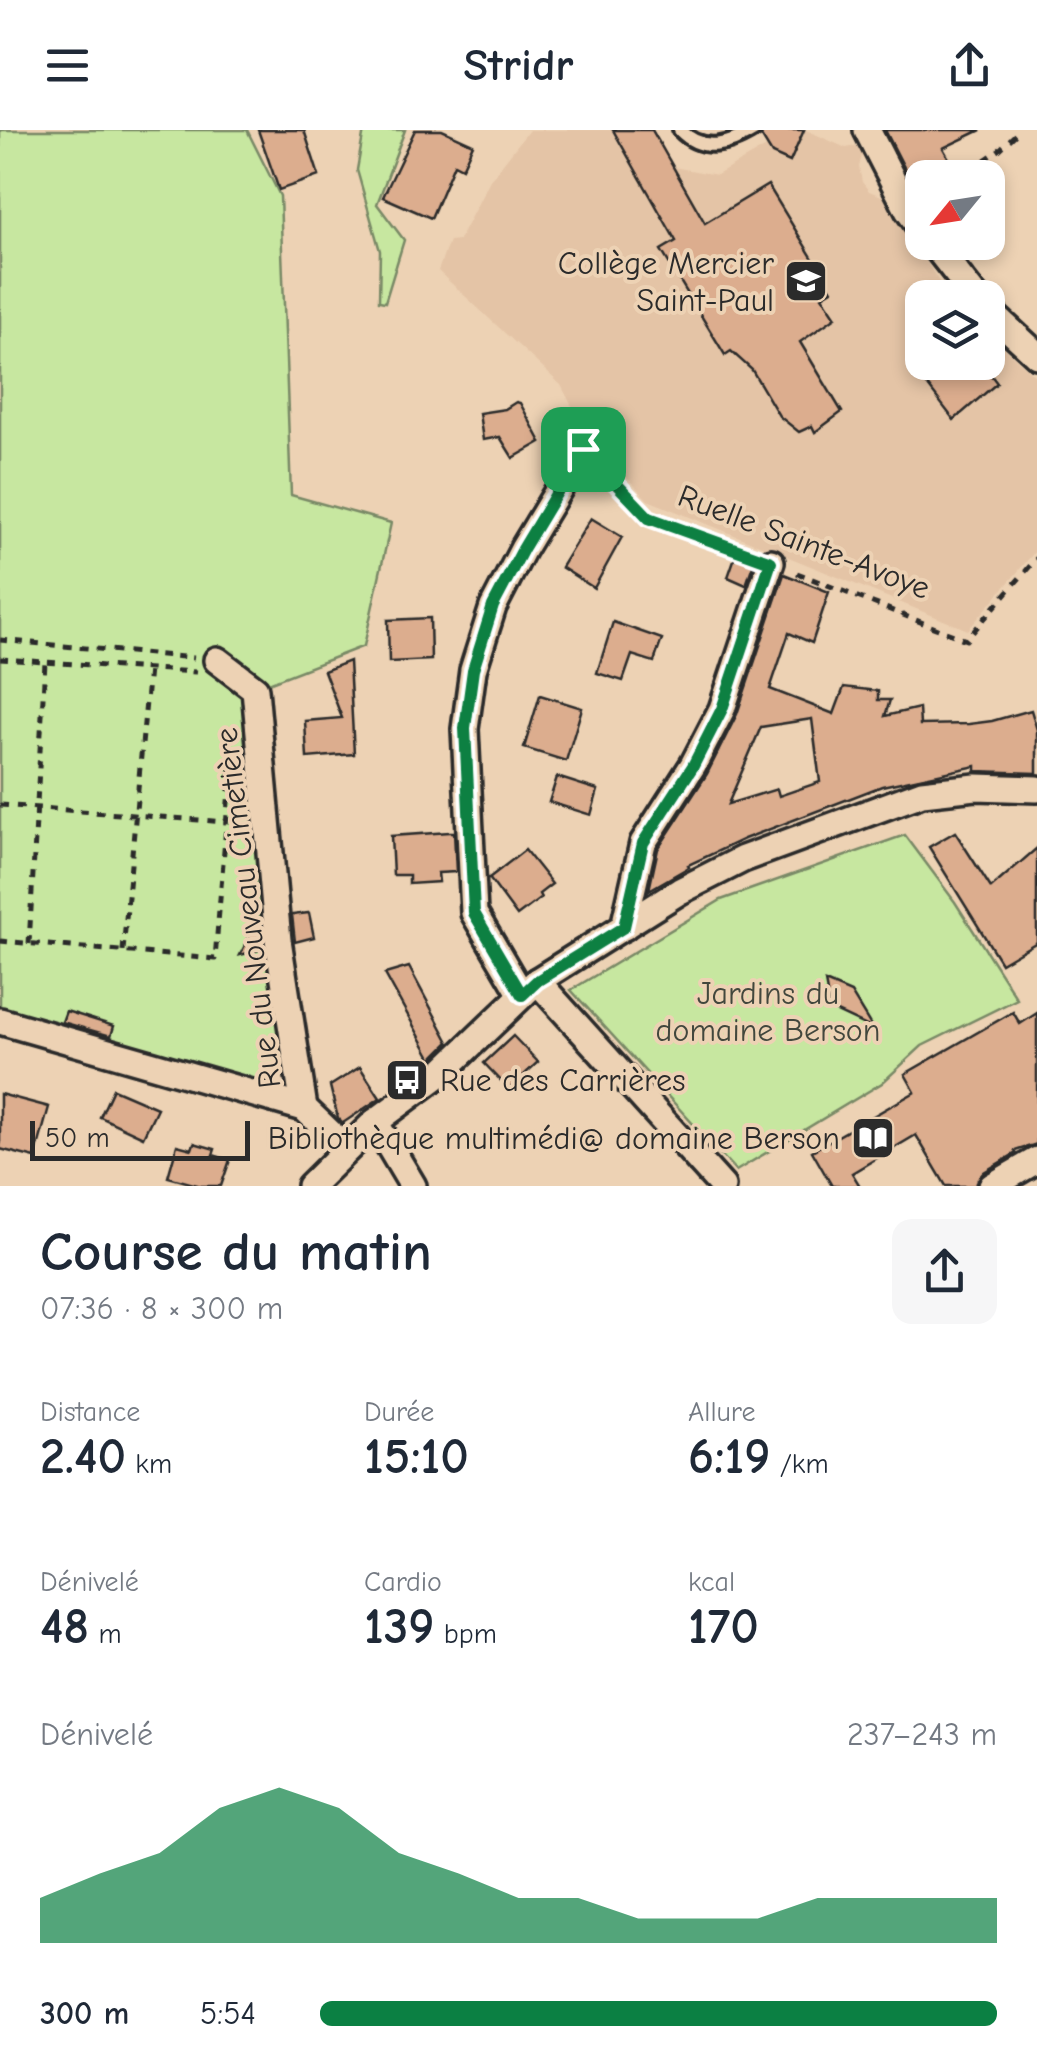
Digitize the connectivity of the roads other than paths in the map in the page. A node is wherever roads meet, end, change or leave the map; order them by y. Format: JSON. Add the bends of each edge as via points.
{"nodes":[{"id":1,"x":680,"y":130,"type":"edge"},
{"id":2,"x":754,"y":130,"type":"edge"},
{"id":3,"x":867,"y":130,"type":"edge"},
{"id":4,"x":905,"y":204,"type":"edge"},
{"id":5,"x":946,"y":260,"type":"edge"},
{"id":6,"x":962,"y":280,"type":"edge"},
{"id":7,"x":1005,"y":325,"type":"edge"},
{"id":8,"x":1037,"y":354,"type":"edge"},
{"id":9,"x":583,"y":449,"type":"road end"},
{"id":10,"x":771,"y":562,"type":"road end"},
{"id":11,"x":208,"y":666,"type":"road end"},
{"id":12,"x":1037,"y":790,"type":"edge"},
{"id":13,"x":624,"y":927,"type":"junction"},
{"id":14,"x":530,"y":988,"type":"junction"},
{"id":15,"x":0,"y":1021,"type":"edge"},
{"id":16,"x":304,"y":1108,"type":"junction"},
{"id":17,"x":374,"y":1122,"type":"junction"},
{"id":18,"x":346,"y":1149,"type":"junction"},
{"id":19,"x":1037,"y":1160,"type":"edge"},
{"id":20,"x":310,"y":1186,"type":"edge"},
{"id":21,"x":413,"y":1186,"type":"edge"},
{"id":22,"x":722,"y":1186,"type":"edge"},
{"id":23,"x":992,"y":1186,"type":"edge"}],
"edges":[{"from":1,"to":2,"type":"lane","via":[[722,146]]},
{"from":3,"to":4,"type":"street"},
{"from":5,"to":6,"type":"street"},
{"from":7,"to":8,"type":"street"},
{"from":9,"to":14,"type":"street","via":[[493,606],[473,670],[465,728],[474,913]]},
{"from":10,"to":13,"type":"street","via":[[722,709],[643,843]]},
{"from":11,"to":16,"type":"street","name":"Rue du Nouveau Cimetière","via":[[255,689],[278,940]]},
{"from":12,"to":13,"type":"street","via":[[976,786],[922,793],[743,859]]},
{"from":13,"to":14,"type":"street"},
{"from":14,"to":17,"type":"street","via":[[441,1073]]},
{"from":14,"to":22,"type":"street"},
{"from":15,"to":16,"type":"street"},
{"from":16,"to":18,"type":"street"},
{"from":17,"to":18,"type":"street"},
{"from":17,"to":21,"type":"street"},
{"from":18,"to":20,"type":"street"},
{"from":19,"to":23,"type":"street"}]}
